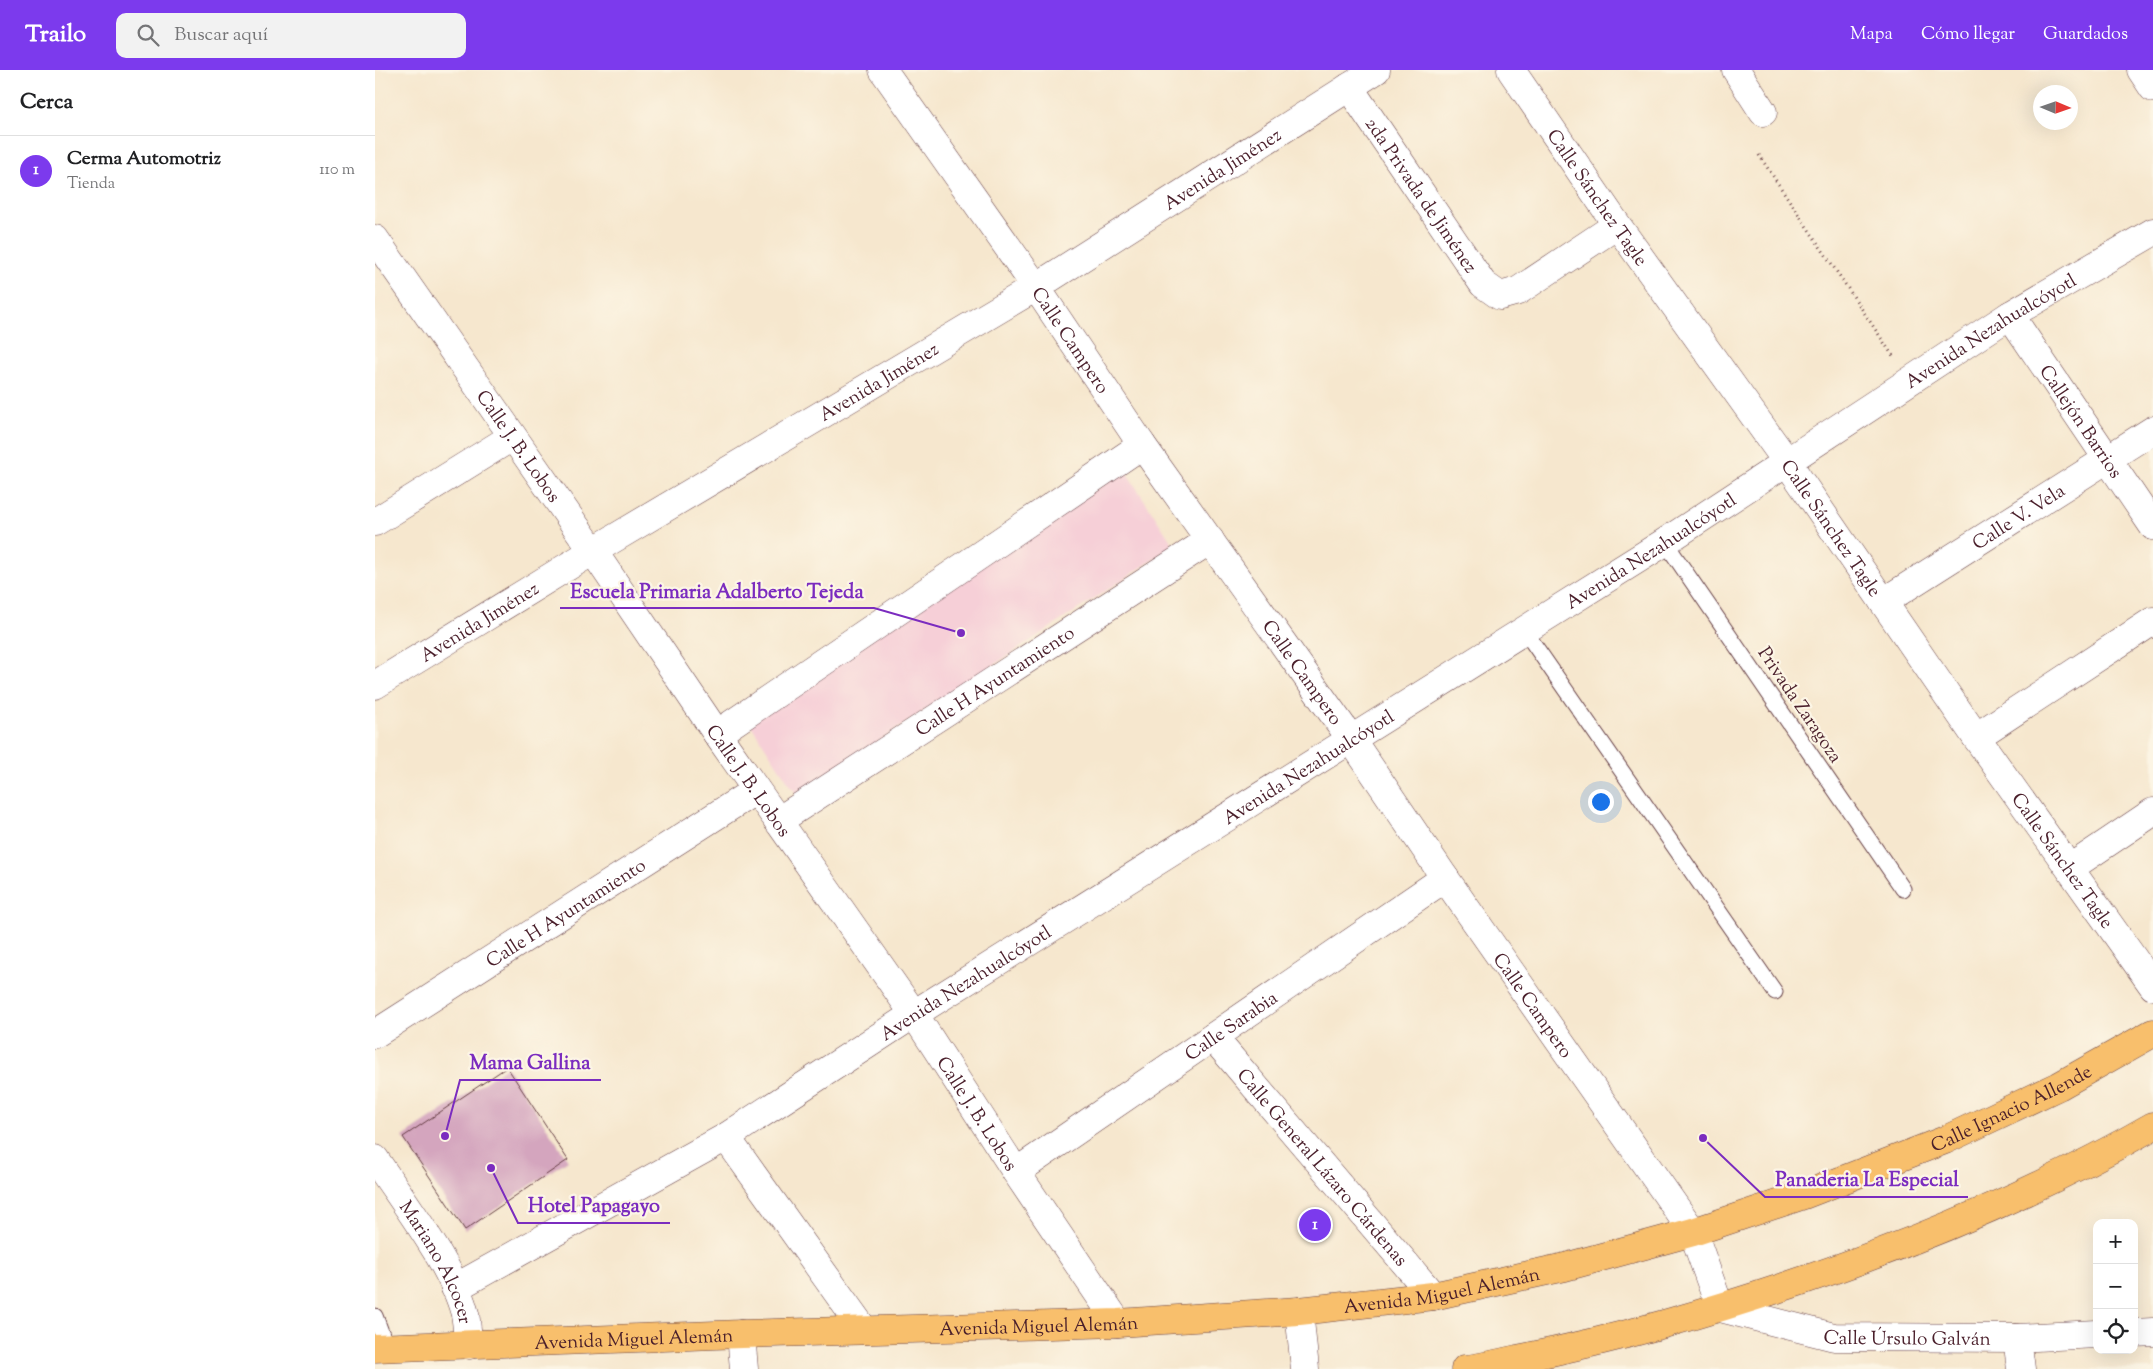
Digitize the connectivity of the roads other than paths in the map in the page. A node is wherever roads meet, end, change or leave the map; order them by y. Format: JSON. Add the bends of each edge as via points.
{"nodes":[{"id":1,"x":883,"y":70,"type":"edge"},
{"id":2,"x":1376,"y":70,"type":"edge"},
{"id":3,"x":1511,"y":70,"type":"edge"},
{"id":4,"x":1736,"y":70,"type":"edge"},
{"id":5,"x":2141,"y":70,"type":"edge"},
{"id":6,"x":1349,"y":87,"type":"junction"},
{"id":7,"x":2153,"y":88,"type":"edge"},
{"id":8,"x":1763,"y":112,"type":"dead end"},
{"id":9,"x":1617,"y":225,"type":"junction"},
{"id":10,"x":2153,"y":232,"type":"edge"},
{"id":11,"x":375,"y":239,"type":"edge"},
{"id":12,"x":1036,"y":287,"type":"junction"},
{"id":13,"x":2009,"y":316,"type":"junction"},
{"id":14,"x":2153,"y":430,"type":"edge"},
{"id":15,"x":512,"y":437,"type":"junction"},
{"id":16,"x":1142,"y":445,"type":"junction"},
{"id":17,"x":2107,"y":458,"type":"junction"},
{"id":18,"x":1787,"y":462,"type":"junction"},
{"id":19,"x":375,"y":522,"type":"edge"},
{"id":20,"x":2153,"y":526,"type":"edge"},
{"id":21,"x":1210,"y":540,"type":"junction"},
{"id":22,"x":1665,"y":542,"type":"junction"},
{"id":23,"x":593,"y":551,"type":"junction"},
{"id":24,"x":1883,"y":602,"type":"junction"},
{"id":25,"x":2153,"y":621,"type":"edge"},
{"id":26,"x":1524,"y":630,"type":"junction"},
{"id":27,"x":375,"y":685,"type":"edge"},
{"id":28,"x":717,"y":734,"type":"junction"},
{"id":29,"x":1976,"y":737,"type":"junction"},
{"id":30,"x":1351,"y":739,"type":"junction"},
{"id":31,"x":756,"y":790,"type":"junction"},
{"id":32,"x":2153,"y":812,"type":"edge"},
{"id":33,"x":778,"y":821,"type":"junction"},
{"id":34,"x":2070,"y":868,"type":"junction"},
{"id":35,"x":1445,"y":878,"type":"junction"},
{"id":36,"x":1903,"y":890,"type":"dead end"},
{"id":37,"x":2153,"y":986,"type":"edge"},
{"id":38,"x":1775,"y":992,"type":"dead end"},
{"id":39,"x":914,"y":1014,"type":"junction"},
{"id":40,"x":2153,"y":1032,"type":"edge"},
{"id":41,"x":375,"y":1034,"type":"edge"},
{"id":42,"x":1213,"y":1037,"type":"junction"},
{"id":43,"x":2153,"y":1126,"type":"edge"},
{"id":44,"x":726,"y":1137,"type":"junction"},
{"id":45,"x":375,"y":1160,"type":"edge"},
{"id":46,"x":1016,"y":1172,"type":"junction"},
{"id":47,"x":1693,"y":1232,"type":"junction"},
{"id":48,"x":455,"y":1288,"type":"junction"},
{"id":49,"x":1433,"y":1296,"type":"junction"},
{"id":50,"x":1720,"y":1308,"type":"junction"},
{"id":51,"x":1299,"y":1312,"type":"junction"},
{"id":52,"x":375,"y":1316,"type":"edge"},
{"id":53,"x":1118,"y":1323,"type":"junction"},
{"id":54,"x":864,"y":1330,"type":"junction"},
{"id":55,"x":2153,"y":1332,"type":"edge"},
{"id":56,"x":2138,"y":1333,"type":"edge"},
{"id":57,"x":741,"y":1334,"type":"junction"},
{"id":58,"x":2093,"y":1334,"type":"edge"},
{"id":59,"x":2017,"y":1338,"type":"junction"},
{"id":60,"x":469,"y":1345,"type":"junction"},
{"id":61,"x":381,"y":1348,"type":"edge"},
{"id":62,"x":744,"y":1369,"type":"edge"},
{"id":63,"x":1305,"y":1369,"type":"edge"},
{"id":64,"x":1465,"y":1369,"type":"edge"},
{"id":65,"x":2021,"y":1369,"type":"edge"}],
"edges":[{"from":1,"to":12,"type":"street","name":"Calle Campero"},
{"from":2,"to":6,"type":"street","name":"Avenida Jiménez"},
{"from":3,"to":9,"type":"street","name":"Calle Sánchez Tagle"},
{"from":4,"to":8,"type":"street"},
{"from":5,"to":7,"type":"street"},
{"from":6,"to":9,"type":"street","name":"2da Privada de Jiménez","via":[[1483,284],[1500,296],[1518,291]]},
{"from":6,"to":12,"type":"street","name":"Avenida Jiménez"},
{"from":9,"to":18,"type":"street","name":"Calle Sánchez Tagle"},
{"from":10,"to":13,"type":"street","name":"Avenida Nezahualcóyotl"},
{"from":11,"to":15,"type":"street","name":"Calle J. B. Lobos"},
{"from":12,"to":16,"type":"street","name":"Calle Campero"},
{"from":12,"to":23,"type":"street","name":"Avenida Jiménez"},
{"from":13,"to":17,"type":"street","name":"Callejón Barrios"},
{"from":13,"to":18,"type":"street","name":"Avenida Nezahualcóyotl"},
{"from":14,"to":17,"type":"street","name":"Calle V. Vela"},
{"from":15,"to":19,"type":"street"},
{"from":15,"to":23,"type":"street","name":"Calle J. B. Lobos"},
{"from":16,"to":21,"type":"street","name":"Calle Campero"},
{"from":16,"to":28,"type":"street"},
{"from":17,"to":20,"type":"street","name":"Callejón Barrios"},
{"from":17,"to":24,"type":"street","name":"Calle V. Vela"},
{"from":18,"to":22,"type":"street","name":"Avenida Nezahualcóyotl"},
{"from":18,"to":24,"type":"street","name":"Calle Sánchez Tagle"},
{"from":21,"to":30,"type":"street","name":"Calle Campero"},
{"from":21,"to":33,"type":"street","name":"Calle H Ayuntamiento"},
{"from":22,"to":26,"type":"street","name":"Avenida Nezahualcóyotl"},
{"from":22,"to":36,"type":"lane","name":"Privada Zaragoza"},
{"from":23,"to":27,"type":"street","name":"Avenida Jiménez"},
{"from":23,"to":28,"type":"street","name":"Calle J. B. Lobos"},
{"from":24,"to":29,"type":"street","name":"Calle Sánchez Tagle"},
{"from":25,"to":29,"type":"street"},
{"from":26,"to":30,"type":"street","name":"Avenida Nezahualcóyotl"},
{"from":26,"to":38,"type":"lane"},
{"from":28,"to":31,"type":"street","name":"Calle J. B. Lobos"},
{"from":29,"to":34,"type":"street","name":"Calle Sánchez Tagle"},
{"from":30,"to":35,"type":"street","name":"Calle Campero"},
{"from":30,"to":39,"type":"street","name":"Avenida Nezahualcóyotl"},
{"from":31,"to":33,"type":"street","name":"Calle J. B. Lobos"},
{"from":31,"to":41,"type":"street","name":"Calle H Ayuntamiento"},
{"from":32,"to":34,"type":"street"},
{"from":33,"to":39,"type":"street","name":"Calle J. B. Lobos"},
{"from":34,"to":37,"type":"street","name":"Calle Sánchez Tagle"},
{"from":35,"to":42,"type":"street","name":"Calle Sarabia"},
{"from":35,"to":47,"type":"street","name":"Calle Campero"},
{"from":39,"to":44,"type":"street","name":"Avenida Nezahualcóyotl"},
{"from":39,"to":46,"type":"street","name":"Calle J. B. Lobos"},
{"from":40,"to":47,"type":"main road","name":"Calle Ignacio Allende","via":[[2059,1086],[1945,1140],[1804,1196]]},
{"from":42,"to":46,"type":"street","name":"Calle Sarabia"},
{"from":42,"to":49,"type":"street","name":"Calle General Lázaro Cárdenas"},
{"from":43,"to":50,"type":"main road","via":[[2104,1154],[1977,1213],[1870,1257]]},
{"from":44,"to":48,"type":"street","name":"Avenida Nezahualcóyotl"},
{"from":44,"to":54,"type":"street"},
{"from":45,"to":48,"type":"street","name":"Mariano Alcocer","via":[[438,1255]]},
{"from":46,"to":53,"type":"street","name":"Calle J. B. Lobos"},
{"from":47,"to":49,"type":"main road","name":"Avenida Miguel Alemán","via":[[1565,1267]]},
{"from":47,"to":50,"type":"street","name":"Calle Campero"},
{"from":48,"to":60,"type":"street","name":"Mariano Alcocer","via":[[465,1315]]},
{"from":49,"to":51,"type":"main road","name":"Avenida Miguel Alemán"},
{"from":50,"to":59,"type":"street","name":"Calle Úrsulo Galván","via":[[1834,1337]]},
{"from":50,"to":64,"type":"main road","via":[[1584,1346]]},
{"from":51,"to":53,"type":"main road","name":"Avenida Miguel Alemán"},
{"from":51,"to":63,"type":"street"},
{"from":52,"to":61,"type":"lane"},
{"from":53,"to":54,"type":"main road","name":"Avenida Miguel Alemán"},
{"from":54,"to":57,"type":"main road","name":"Avenida Miguel Alemán"},
{"from":55,"to":56,"type":"street"},
{"from":57,"to":60,"type":"main road","name":"Avenida Miguel Alemán"},
{"from":57,"to":62,"type":"street"},
{"from":58,"to":59,"type":"street","name":"Calle Úrsulo Galván"},
{"from":59,"to":65,"type":"street"},
{"from":60,"to":61,"type":"main road","name":"Avenida Miguel Alemán"}]}
